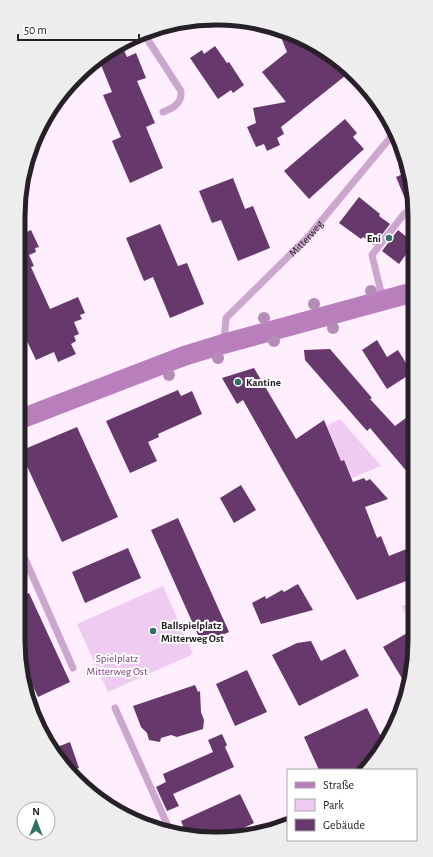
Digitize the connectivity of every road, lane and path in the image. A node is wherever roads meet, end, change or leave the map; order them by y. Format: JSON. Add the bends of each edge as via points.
{"nodes":[{"id":1,"x":147,"y":38,"type":"edge"},
{"id":2,"x":163,"y":112,"type":"dead end"},
{"id":3,"x":390,"y":137,"type":"edge"},
{"id":4,"x":408,"y":212,"type":"edge"},
{"id":5,"x":408,"y":294,"type":"edge"},
{"id":6,"x":383,"y":300,"type":"junction"},
{"id":7,"x":223,"y":344,"type":"junction"},
{"id":8,"x":25,"y":417,"type":"edge"},
{"id":9,"x":25,"y":559,"type":"edge"},
{"id":10,"x":73,"y":668,"type":"dead end"},
{"id":11,"x":115,"y":708,"type":"dead end"},
{"id":12,"x":167,"y":825,"type":"edge"}],
"edges":[{"from":1,"to":2,"type":"lane","via":[[181,91],[177,105]]},
{"from":3,"to":7,"type":"lane","name":"Mitterweg","via":[[307,238],[226,318]]},
{"from":4,"to":6,"type":"lane","via":[[372,255]]},
{"from":5,"to":6,"type":"street"},
{"from":6,"to":7,"type":"street"},
{"from":7,"to":8,"type":"street","via":[[184,356]]},
{"from":9,"to":10,"type":"lane"},
{"from":11,"to":12,"type":"lane"}]}
